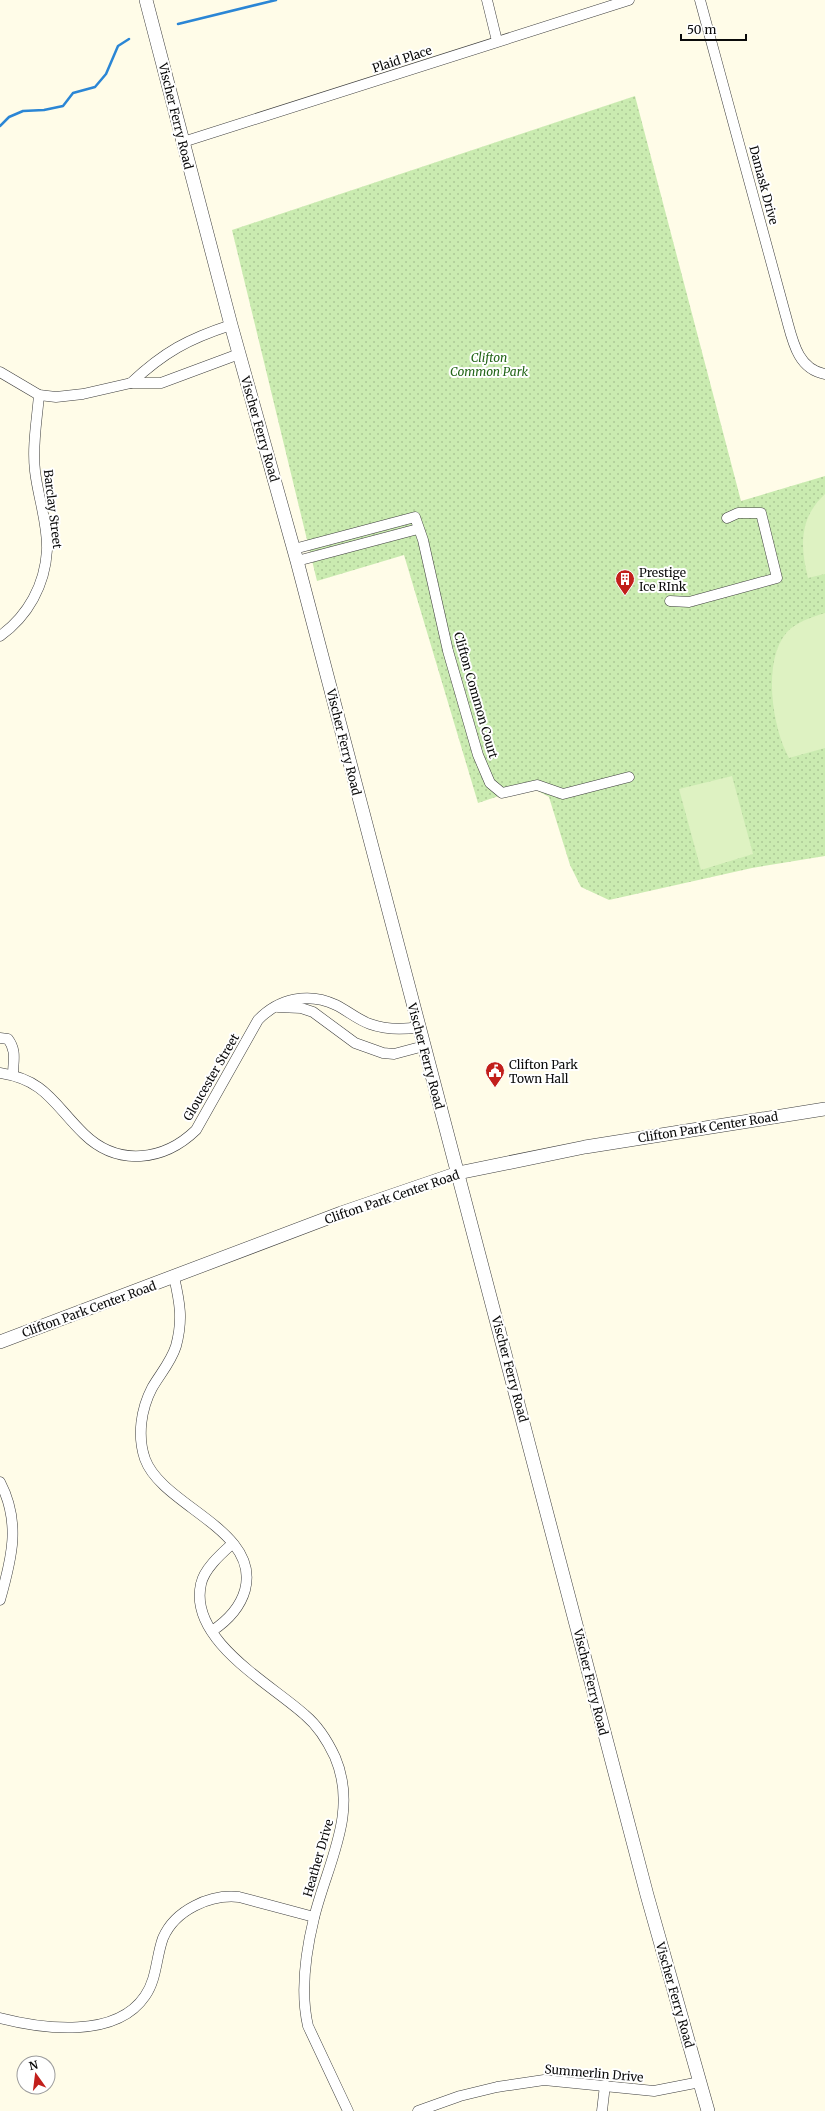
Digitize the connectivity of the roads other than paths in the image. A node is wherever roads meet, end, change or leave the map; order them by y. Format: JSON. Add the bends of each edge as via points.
{"nodes":[{"id":1,"x":146,"y":0,"type":"edge"},
{"id":2,"x":487,"y":0,"type":"edge"},
{"id":3,"x":630,"y":0,"type":"edge"},
{"id":4,"x":700,"y":0,"type":"edge"},
{"id":5,"x":497,"y":41,"type":"junction"},
{"id":6,"x":183,"y":142,"type":"junction"},
{"id":7,"x":231,"y":325,"type":"junction"},
{"id":8,"x":239,"y":354,"type":"junction"},
{"id":9,"x":0,"y":372,"type":"edge"},
{"id":10,"x":825,"y":374,"type":"edge"},
{"id":11,"x":131,"y":383,"type":"junction"},
{"id":12,"x":39,"y":395,"type":"junction"},
{"id":13,"x":727,"y":518,"type":"dead end"},
{"id":14,"x":418,"y":529,"type":"junction"},
{"id":15,"x":295,"y":555,"type":"junction"},
{"id":16,"x":670,"y":601,"type":"dead end"},
{"id":17,"x":0,"y":636,"type":"edge"},
{"id":18,"x":629,"y":777,"type":"dead end"},
{"id":19,"x":276,"y":1007,"type":"junction"},
{"id":20,"x":418,"y":1028,"type":"junction"},
{"id":21,"x":0,"y":1038,"type":"edge"},
{"id":22,"x":424,"y":1046,"type":"junction"},
{"id":23,"x":0,"y":1073,"type":"edge"},
{"id":24,"x":13,"y":1075,"type":"junction"},
{"id":25,"x":825,"y":1109,"type":"edge"},
{"id":26,"x":458,"y":1173,"type":"junction"},
{"id":27,"x":174,"y":1277,"type":"junction"},
{"id":28,"x":0,"y":1342,"type":"edge"},
{"id":29,"x":0,"y":1482,"type":"edge"},
{"id":30,"x":232,"y":1544,"type":"junction"},
{"id":31,"x":0,"y":1600,"type":"edge"},
{"id":32,"x":212,"y":1631,"type":"junction"},
{"id":33,"x":314,"y":1917,"type":"junction"},
{"id":34,"x":0,"y":2018,"type":"edge"},
{"id":35,"x":700,"y":2082,"type":"junction"},
{"id":36,"x":605,"y":2085,"type":"junction"},
{"id":37,"x":348,"y":2111,"type":"edge"},
{"id":38,"x":418,"y":2111,"type":"edge"},
{"id":39,"x":602,"y":2111,"type":"edge"},
{"id":40,"x":708,"y":2111,"type":"edge"}],
"edges":[{"from":1,"to":6,"type":"street","name":"Vischer Ferry Road"},
{"from":2,"to":5,"type":"street"},
{"from":3,"to":5,"type":"street","name":"Plaid Place"},
{"from":4,"to":10,"type":"street","name":"Damask Drive","via":[[785,313],[799,355],[806,367]]},
{"from":5,"to":6,"type":"street","name":"Plaid Place"},
{"from":6,"to":7,"type":"street","name":"Vischer Ferry Road"},
{"from":7,"to":8,"type":"street","name":"Vischer Ferry Road"},
{"from":7,"to":11,"type":"street","via":[[180,344]]},
{"from":8,"to":11,"type":"street","via":[[161,383]]},
{"from":8,"to":15,"type":"street","name":"Vischer Ferry Road"},
{"from":9,"to":12,"type":"street"},
{"from":11,"to":12,"type":"street","via":[[71,396]]},
{"from":12,"to":17,"type":"street","name":"Barclay Street","via":[[34,456],[47,549],[43,575],[28,607],[15,625]]},
{"from":13,"to":16,"type":"street","via":[[738,513],[761,513],[777,578],[689,602]]},
{"from":14,"to":15,"type":"street"},
{"from":14,"to":15,"type":"street","name":"Clifton Common Court","via":[[415,517]]},
{"from":14,"to":18,"type":"street","name":"Clifton Common Court","via":[[448,651],[478,755],[490,783],[502,793],[538,785],[563,794]]},
{"from":15,"to":20,"type":"street","name":"Vischer Ferry Road"},
{"from":19,"to":20,"type":"street","name":"Gloucester Street","via":[[297,998],[311,997],[336,1005],[381,1027],[397,1030]]},
{"from":19,"to":22,"type":"street","via":[[301,1008],[313,1012],[355,1044],[383,1053],[394,1054]]},
{"from":19,"to":24,"type":"street","name":"Gloucester Street","via":[[258,1020],[196,1130],[184,1142],[160,1154],[132,1156],[102,1147],[84,1134],[40,1087]]},
{"from":20,"to":22,"type":"street","name":"Vischer Ferry Road"},
{"from":21,"to":24,"type":"street","via":[[8,1039],[13,1045]]},
{"from":22,"to":26,"type":"street","name":"Vischer Ferry Road"},
{"from":23,"to":24,"type":"street","name":"Gloucester Street"},
{"from":25,"to":26,"type":"street","name":"Clifton Park Center Road","via":[[585,1147]]},
{"from":26,"to":27,"type":"street","name":"Clifton Park Center Road","via":[[341,1213]]},
{"from":26,"to":35,"type":"street","name":"Vischer Ferry Road","via":[[641,1872]]},
{"from":27,"to":28,"type":"street","name":"Clifton Park Center Road"},
{"from":27,"to":30,"type":"street","via":[[182,1315],[179,1333],[170,1359],[145,1405],[141,1422],[141,1443],[151,1470],[167,1490],[214,1523]]},
{"from":29,"to":31,"type":"street","via":[[10,1503],[14,1523],[9,1568]]},
{"from":30,"to":32,"type":"street","name":"Heather Drive","via":[[220,1555],[201,1583],[200,1596],[204,1616]]},
{"from":30,"to":32,"type":"street","via":[[242,1558],[247,1582],[242,1599],[233,1612]]},
{"from":32,"to":33,"type":"street","name":"Heather Drive","via":[[228,1654],[306,1715],[329,1744],[336,1759],[343,1791],[344,1811]]},
{"from":33,"to":34,"type":"street","via":[[239,1897],[212,1898],[190,1909],[171,1926],[164,1938],[146,1996],[134,2010],[95,2027],[34,2026]]},
{"from":33,"to":37,"type":"street","name":"Heather Drive","via":[[308,1950],[306,2015],[314,2040]]},
{"from":35,"to":36,"type":"street","name":"Summerlin Drive","via":[[654,2091]]},
{"from":35,"to":40,"type":"street","name":"Vischer Ferry Road"},
{"from":36,"to":38,"type":"street","name":"Summerlin Drive","via":[[544,2080],[460,2096]]},
{"from":36,"to":39,"type":"street"}]}
